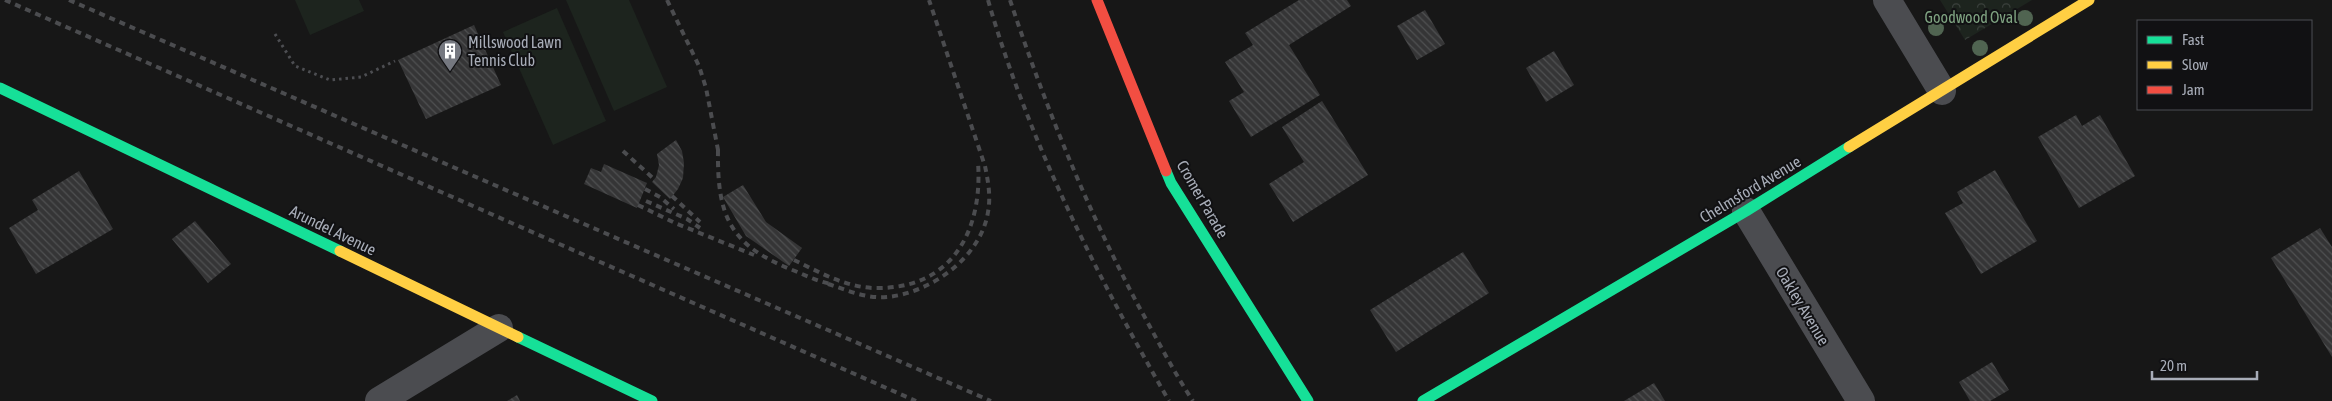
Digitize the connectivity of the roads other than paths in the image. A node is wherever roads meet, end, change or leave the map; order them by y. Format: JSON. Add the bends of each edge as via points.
{"nodes":[{"id":1,"x":1097,"y":0,"type":"edge"},
{"id":2,"x":1887,"y":0,"type":"edge"},
{"id":3,"x":2089,"y":0,"type":"edge"},
{"id":4,"x":0,"y":88,"type":"edge"},
{"id":5,"x":1942,"y":91,"type":"junction"},
{"id":6,"x":1746,"y":211,"type":"junction"},
{"id":7,"x":499,"y":328,"type":"junction"},
{"id":8,"x":379,"y":401,"type":"edge"},
{"id":9,"x":652,"y":401,"type":"edge"},
{"id":10,"x":1308,"y":401,"type":"edge"},
{"id":11,"x":1423,"y":401,"type":"edge"},
{"id":12,"x":1861,"y":401,"type":"edge"}],
"edges":[{"from":1,"to":10,"type":"street","name":"Cromer Parade","via":[[1171,182]]},
{"from":2,"to":5,"type":"street"},
{"from":3,"to":5,"type":"street","name":"Chelmsford Avenue"},
{"from":4,"to":7,"type":"street","name":"Arundel Avenue"},
{"from":5,"to":6,"type":"street","name":"Chelmsford Avenue"},
{"from":6,"to":11,"type":"street","name":"Chelmsford Avenue"},
{"from":6,"to":12,"type":"street","name":"Oakley Avenue"},
{"from":7,"to":8,"type":"street"},
{"from":7,"to":9,"type":"street","name":"Arundel Avenue"}]}
